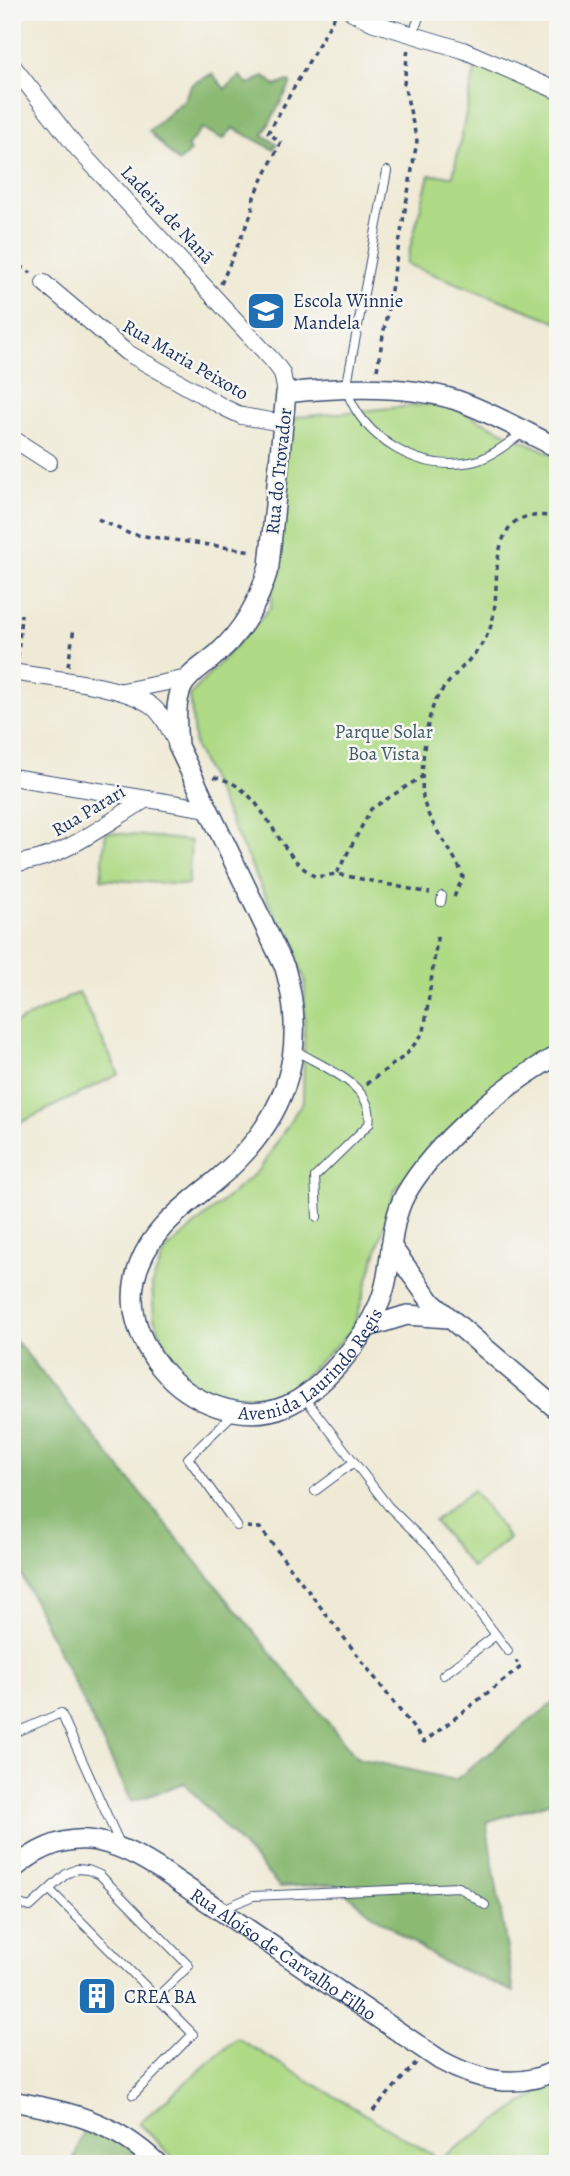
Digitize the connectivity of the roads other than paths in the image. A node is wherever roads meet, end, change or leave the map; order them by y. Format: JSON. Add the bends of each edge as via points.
{"nodes":[{"id":1,"x":352,"y":12,"type":"edge"},
{"id":2,"x":421,"y":12,"type":"edge"},
{"id":3,"x":412,"y":36,"type":"junction"},
{"id":4,"x":12,"y":65,"type":"edge"},
{"id":5,"x":558,"y":91,"type":"edge"},
{"id":6,"x":387,"y":172,"type":"dead end"},
{"id":7,"x":44,"y":282,"type":"road end"},
{"id":8,"x":346,"y":389,"type":"junction"},
{"id":9,"x":286,"y":393,"type":"junction"},
{"id":10,"x":282,"y":423,"type":"junction"},
{"id":11,"x":525,"y":432,"type":"junction"},
{"id":12,"x":12,"y":438,"type":"edge"},
{"id":13,"x":558,"y":448,"type":"edge"},
{"id":14,"x":49,"y":461,"type":"dead end"},
{"id":15,"x":14,"y":672,"type":"edge"},
{"id":16,"x":188,"y":678,"type":"junction"},
{"id":17,"x":118,"y":691,"type":"junction"},
{"id":18,"x":178,"y":746,"type":"junction"},
{"id":19,"x":12,"y":777,"type":"edge"},
{"id":20,"x":145,"y":800,"type":"junction"},
{"id":21,"x":209,"y":809,"type":"junction"},
{"id":22,"x":12,"y":863,"type":"edge"},
{"id":23,"x":295,"y":1050,"type":"junction"},
{"id":24,"x":558,"y":1055,"type":"edge"},
{"id":25,"x":317,"y":1217,"type":"dead end"},
{"id":26,"x":391,"y":1246,"type":"junction"},
{"id":27,"x":448,"y":1318,"type":"junction"},
{"id":28,"x":368,"y":1326,"type":"junction"},
{"id":29,"x":304,"y":1396,"type":"junction"},
{"id":30,"x":558,"y":1410,"type":"edge"},
{"id":31,"x":235,"y":1412,"type":"junction"},
{"id":32,"x":354,"y":1462,"type":"junction"},
{"id":33,"x":315,"y":1491,"type":"dead end"},
{"id":34,"x":237,"y":1526,"type":"road end"},
{"id":35,"x":496,"y":1634,"type":"junction"},
{"id":36,"x":508,"y":1651,"type":"road end"},
{"id":37,"x":443,"y":1675,"type":"dead end"},
{"id":38,"x":12,"y":1734,"type":"edge"},
{"id":39,"x":121,"y":1847,"type":"junction"},
{"id":40,"x":12,"y":1870,"type":"edge"},
{"id":41,"x":50,"y":1890,"type":"junction"},
{"id":42,"x":12,"y":1902,"type":"edge"},
{"id":43,"x":485,"y":1905,"type":"dead end"},
{"id":44,"x":220,"y":1910,"type":"junction"},
{"id":45,"x":157,"y":1997,"type":"junction"},
{"id":46,"x":558,"y":2069,"type":"edge"},
{"id":47,"x":133,"y":2095,"type":"dead end"},
{"id":48,"x":12,"y":2101,"type":"edge"},
{"id":49,"x":158,"y":2164,"type":"edge"}],
"edges":[{"from":1,"to":3,"type":"street"},
{"from":2,"to":3,"type":"lane"},
{"from":3,"to":5,"type":"street","via":[[463,50]]},
{"from":4,"to":9,"type":"street","name":"Ladeira de Nanã","via":[[76,147],[282,373]]},
{"from":6,"to":8,"type":"lane"},
{"from":7,"to":10,"type":"street","name":"Rua Maria Peixoto","via":[[126,352],[234,412]]},
{"from":8,"to":9,"type":"street","name":"Rua do Trovador"},
{"from":8,"to":11,"type":"street","name":"Rua do Trovador","via":[[399,391],[457,401]]},
{"from":8,"to":11,"type":"lane","via":[[371,429],[392,448],[411,457],[472,462]]},
{"from":9,"to":10,"type":"street","name":"Rua do Trovador"},
{"from":10,"to":16,"type":"street","name":"Rua do Trovador","via":[[263,588],[253,609],[219,652]]},
{"from":11,"to":13,"type":"street","name":"Rua do Trovador"},
{"from":12,"to":14,"type":"street"},
{"from":15,"to":17,"type":"street"},
{"from":16,"to":17,"type":"street"},
{"from":16,"to":18,"type":"street","name":"Avenida Laurindo Regis","via":[[178,704]]},
{"from":17,"to":18,"type":"street","via":[[149,704]]},
{"from":18,"to":21,"type":"street","name":"Avenida Laurindo Regis"},
{"from":19,"to":20,"type":"street"},
{"from":20,"to":21,"type":"street"},
{"from":20,"to":22,"type":"street","name":"Rua Parari","via":[[52,856]]},
{"from":21,"to":23,"type":"street","name":"Avenida Laurindo Regis","via":[[285,968],[292,994]]},
{"from":23,"to":25,"type":"lane","via":[[358,1088],[370,1115],[369,1125],[315,1177]]},
{"from":23,"to":31,"type":"street","name":"Avenida Laurindo Regis","via":[[272,1118],[238,1160],[149,1242],[134,1286],[133,1310],[151,1356],[187,1392]]},
{"from":24,"to":26,"type":"street","name":"Avenida Laurindo Regis","via":[[532,1069],[434,1157],[404,1198]]},
{"from":26,"to":27,"type":"street"},
{"from":26,"to":28,"type":"street","name":"Avenida Laurindo Regis","via":[[380,1301]]},
{"from":27,"to":28,"type":"street","via":[[407,1315]]},
{"from":27,"to":30,"type":"street"},
{"from":28,"to":29,"type":"street","name":"Avenida Laurindo Regis"},
{"from":29,"to":31,"type":"street","name":"Avenida Laurindo Regis","via":[[270,1412]]},
{"from":29,"to":32,"type":"lane"},
{"from":31,"to":34,"type":"lane","via":[[188,1458]]},
{"from":32,"to":33,"type":"lane"},
{"from":32,"to":35,"type":"lane","via":[[396,1515],[430,1548]]},
{"from":35,"to":36,"type":"lane"},
{"from":35,"to":37,"type":"lane"},
{"from":38,"to":39,"type":"lane","via":[[61,1713]]},
{"from":39,"to":40,"type":"street","name":"Rua Aloíso de Carvalho Filho","via":[[79,1838],[53,1844]]},
{"from":39,"to":44,"type":"street","name":"Rua Aloíso de Carvalho Filho"},
{"from":41,"to":42,"type":"lane","via":[[30,1907]]},
{"from":41,"to":45,"type":"lane"},
{"from":41,"to":45,"type":"lane","via":[[77,1869],[100,1875],[189,1966]]},
{"from":43,"to":44,"type":"lane","via":[[459,1888],[253,1896]]},
{"from":44,"to":46,"type":"street","name":"Rua Aloíso de Carvalho Filho","via":[[466,2074],[498,2082],[525,2080]]},
{"from":45,"to":47,"type":"lane","via":[[193,2034]]},
{"from":48,"to":49,"type":"street","via":[[63,2111],[114,2129]]}]}
